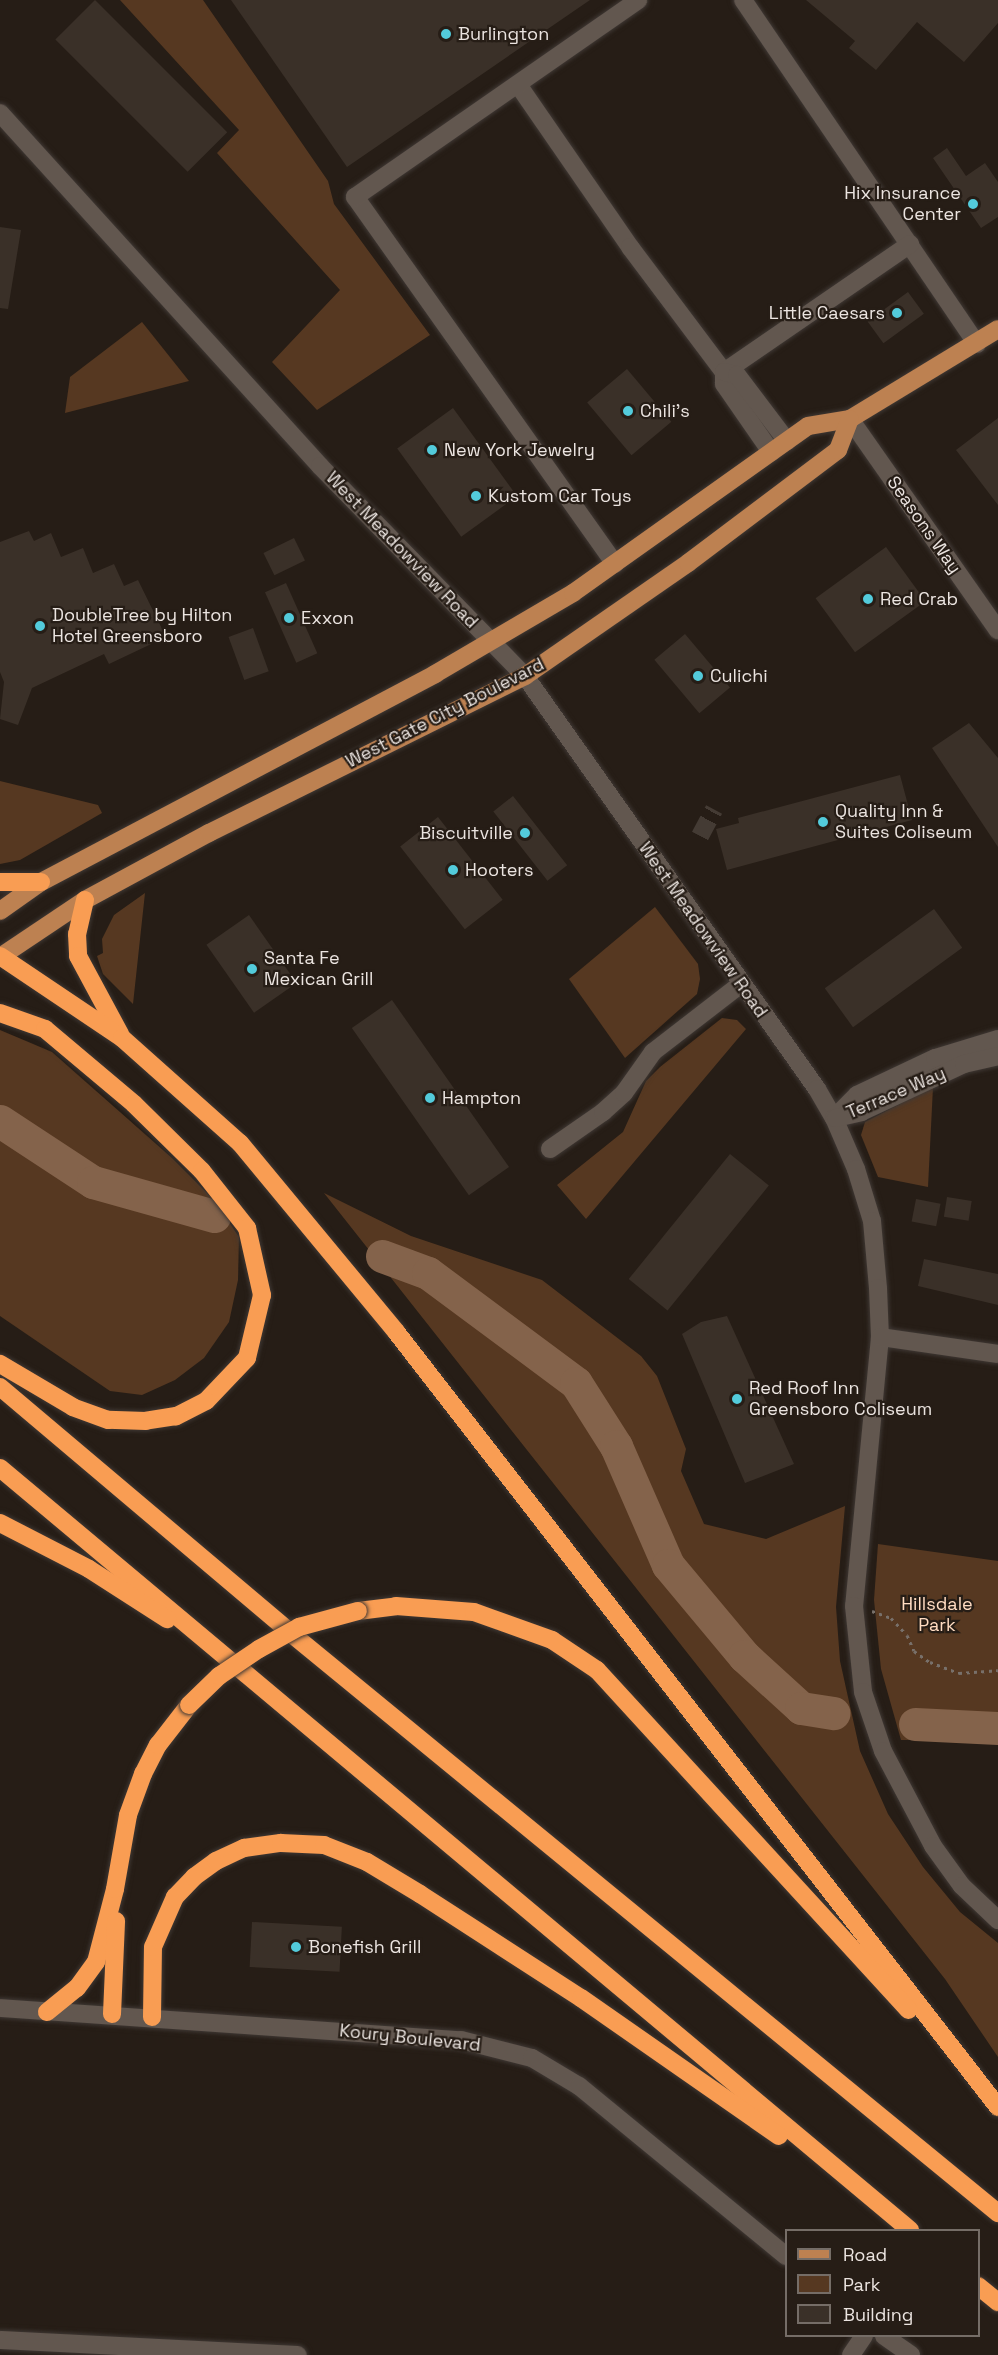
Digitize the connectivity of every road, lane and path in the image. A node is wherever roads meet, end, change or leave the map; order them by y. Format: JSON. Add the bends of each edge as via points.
{"nodes":[{"id":1,"x":638,"y":0,"type":"edge"},
{"id":2,"x":743,"y":0,"type":"edge"},
{"id":3,"x":519,"y":86,"type":"junction"},
{"id":4,"x":0,"y":113,"type":"edge"},
{"id":5,"x":910,"y":244,"type":"junction"},
{"id":6,"x":998,"y":329,"type":"edge"},
{"id":7,"x":977,"y":344,"type":"junction"},
{"id":8,"x":724,"y":372,"type":"junction"},
{"id":9,"x":850,"y":419,"type":"junction"},
{"id":10,"x":787,"y":441,"type":"junction"},
{"id":11,"x":771,"y":452,"type":"junction"},
{"id":12,"x":615,"y":564,"type":"junction"},
{"id":13,"x":998,"y":630,"type":"edge"},
{"id":14,"x":491,"y":641,"type":"junction"},
{"id":15,"x":525,"y":676,"type":"junction"},
{"id":16,"x":0,"y":882,"type":"edge"},
{"id":17,"x":41,"y":882,"type":"junction"},
{"id":18,"x":85,"y":900,"type":"junction"},
{"id":19,"x":0,"y":911,"type":"edge"},
{"id":20,"x":0,"y":957,"type":"edge"},
{"id":21,"x":741,"y":984,"type":"junction"},
{"id":22,"x":0,"y":1013,"type":"edge"},
{"id":23,"x":122,"y":1038,"type":"junction"},
{"id":24,"x":998,"y":1039,"type":"edge"},
{"id":25,"x":998,"y":1056,"type":"edge"},
{"id":26,"x":834,"y":1118,"type":"junction"},
{"id":27,"x":550,"y":1149,"type":"dead end"},
{"id":28,"x":880,"y":1338,"type":"junction"},
{"id":29,"x":998,"y":1354,"type":"edge"},
{"id":30,"x":0,"y":1364,"type":"edge"},
{"id":31,"x":0,"y":1387,"type":"edge"},
{"id":32,"x":0,"y":1468,"type":"edge"},
{"id":33,"x":0,"y":1523,"type":"edge"},
{"id":34,"x":854,"y":1606,"type":"junction"},
{"id":35,"x":236,"y":1663,"type":"junction"},
{"id":36,"x":998,"y":1670,"type":"edge"},
{"id":37,"x":116,"y":1889,"type":"junction"},
{"id":38,"x":998,"y":1920,"type":"edge"},
{"id":39,"x":0,"y":2008,"type":"edge"},
{"id":40,"x":47,"y":2012,"type":"junction"},
{"id":41,"x":112,"y":2014,"type":"junction"},
{"id":42,"x":152,"y":2017,"type":"junction"},
{"id":43,"x":998,"y":2109,"type":"edge"},
{"id":44,"x":878,"y":2205,"type":"junction"},
{"id":45,"x":998,"y":2213,"type":"edge"},
{"id":46,"x":909,"y":2229,"type":"edge"},
{"id":47,"x":785,"y":2255,"type":"edge"},
{"id":48,"x":980,"y":2288,"type":"edge"},
{"id":49,"x":998,"y":2301,"type":"edge"},
{"id":50,"x":863,"y":2337,"type":"edge"},
{"id":51,"x":885,"y":2337,"type":"edge"},
{"id":52,"x":0,"y":2340,"type":"edge"},
{"id":53,"x":298,"y":2355,"type":"edge"},
{"id":54,"x":851,"y":2355,"type":"edge"},
{"id":55,"x":910,"y":2355,"type":"edge"}],
"edges":[{"from":1,"to":3,"type":"street"},
{"from":2,"to":5,"type":"street"},
{"from":3,"to":8,"type":"street","via":[[630,247]]},
{"from":3,"to":12,"type":"street","via":[[355,197]]},
{"from":4,"to":14,"type":"street","name":"West Meadowview Road","via":[[320,466]]},
{"from":5,"to":7,"type":"street"},
{"from":5,"to":8,"type":"street"},
{"from":6,"to":7,"type":"main road","name":"West Gate City Boulevard"},
{"from":7,"to":9,"type":"main road","name":"West Gate City Boulevard"},
{"from":8,"to":10,"type":"street","via":[[737,375]]},
{"from":8,"to":11,"type":"street","via":[[724,384]]},
{"from":9,"to":10,"type":"main road","name":"West Gate City Boulevard","via":[[808,426]]},
{"from":9,"to":13,"type":"street","name":"Seasons Way"},
{"from":9,"to":15,"type":"main road","name":"West Gate City Boulevard","via":[[838,450],[688,563]]},
{"from":10,"to":11,"type":"main road","name":"West Gate City Boulevard"},
{"from":11,"to":12,"type":"main road","name":"West Gate City Boulevard"},
{"from":12,"to":14,"type":"main road","name":"West Gate City Boulevard"},
{"from":14,"to":15,"type":"street","name":"West Meadowview Road"},
{"from":14,"to":17,"type":"main road","name":"West Gate City Boulevard"},
{"from":15,"to":18,"type":"main road","name":"West Gate City Boulevard","via":[[209,833]]},
{"from":15,"to":21,"type":"street","name":"West Meadowview Road"},
{"from":16,"to":17,"type":"highway"},
{"from":17,"to":19,"type":"main road","name":"West Gate City Boulevard"},
{"from":18,"to":20,"type":"main road","name":"West Gate City Boulevard"},
{"from":18,"to":23,"type":"highway","via":[[77,934],[78,956]]},
{"from":20,"to":23,"type":"highway"},
{"from":21,"to":26,"type":"street","name":"West Meadowview Road"},
{"from":21,"to":27,"type":"street","via":[[653,1052],[624,1093],[603,1113]]},
{"from":22,"to":30,"type":"highway","via":[[45,1029],[134,1104],[202,1171],[247,1228],[262,1295],[247,1358],[206,1401],[176,1416],[146,1421],[108,1420],[73,1407]]},
{"from":23,"to":43,"type":"highway","via":[[240,1143],[390,1324]]},
{"from":24,"to":26,"type":"street","name":"Terrace Way","via":[[935,1058],[857,1095]]},
{"from":25,"to":26,"type":"street","name":"Terrace Way","via":[[964,1064],[861,1112]]},
{"from":26,"to":28,"type":"street","name":"West Meadowview Road","via":[[856,1168],[872,1221]]},
{"from":28,"to":29,"type":"street"},
{"from":28,"to":34,"type":"street","name":"West Meadowview Road"},
{"from":31,"to":45,"type":"highway","via":[[293,1635]]},
{"from":32,"to":35,"type":"highway"},
{"from":33,"to":35,"type":"highway","via":[[89,1569]]},
{"from":34,"to":36,"type":"path","via":[[891,1618],[907,1635],[914,1651],[930,1662],[959,1673]]},
{"from":34,"to":38,"type":"street","name":"West Meadowview Road","via":[[863,1692],[883,1751],[933,1846],[962,1886]]},
{"from":35,"to":44,"type":"highway"},
{"from":37,"to":40,"type":"highway","via":[[96,1962],[77,1988]]},
{"from":37,"to":41,"type":"highway"},
{"from":37,"to":43,"type":"highway","bridge":true,"via":[[128,1815],[143,1774],[158,1745],[189,1705],[219,1676],[299,1627],[358,1611],[396,1606],[474,1612],[552,1640],[597,1670]]},
{"from":39,"to":40,"type":"street","name":"Koury Boulevard"},
{"from":40,"to":41,"type":"street","name":"Koury Boulevard"},
{"from":41,"to":42,"type":"street","name":"Koury Boulevard"},
{"from":42,"to":44,"type":"highway","via":[[153,1947],[175,1897],[194,1877],[244,1848],[281,1842],[324,1845],[368,1862],[561,1985]]},
{"from":42,"to":47,"type":"street","name":"Koury Boulevard","via":[[461,2040],[532,2058],[579,2086]]},
{"from":44,"to":46,"type":"highway"},
{"from":48,"to":49,"type":"highway"},
{"from":50,"to":54,"type":"street"},
{"from":51,"to":55,"type":"street"},
{"from":52,"to":53,"type":"street"}]}
